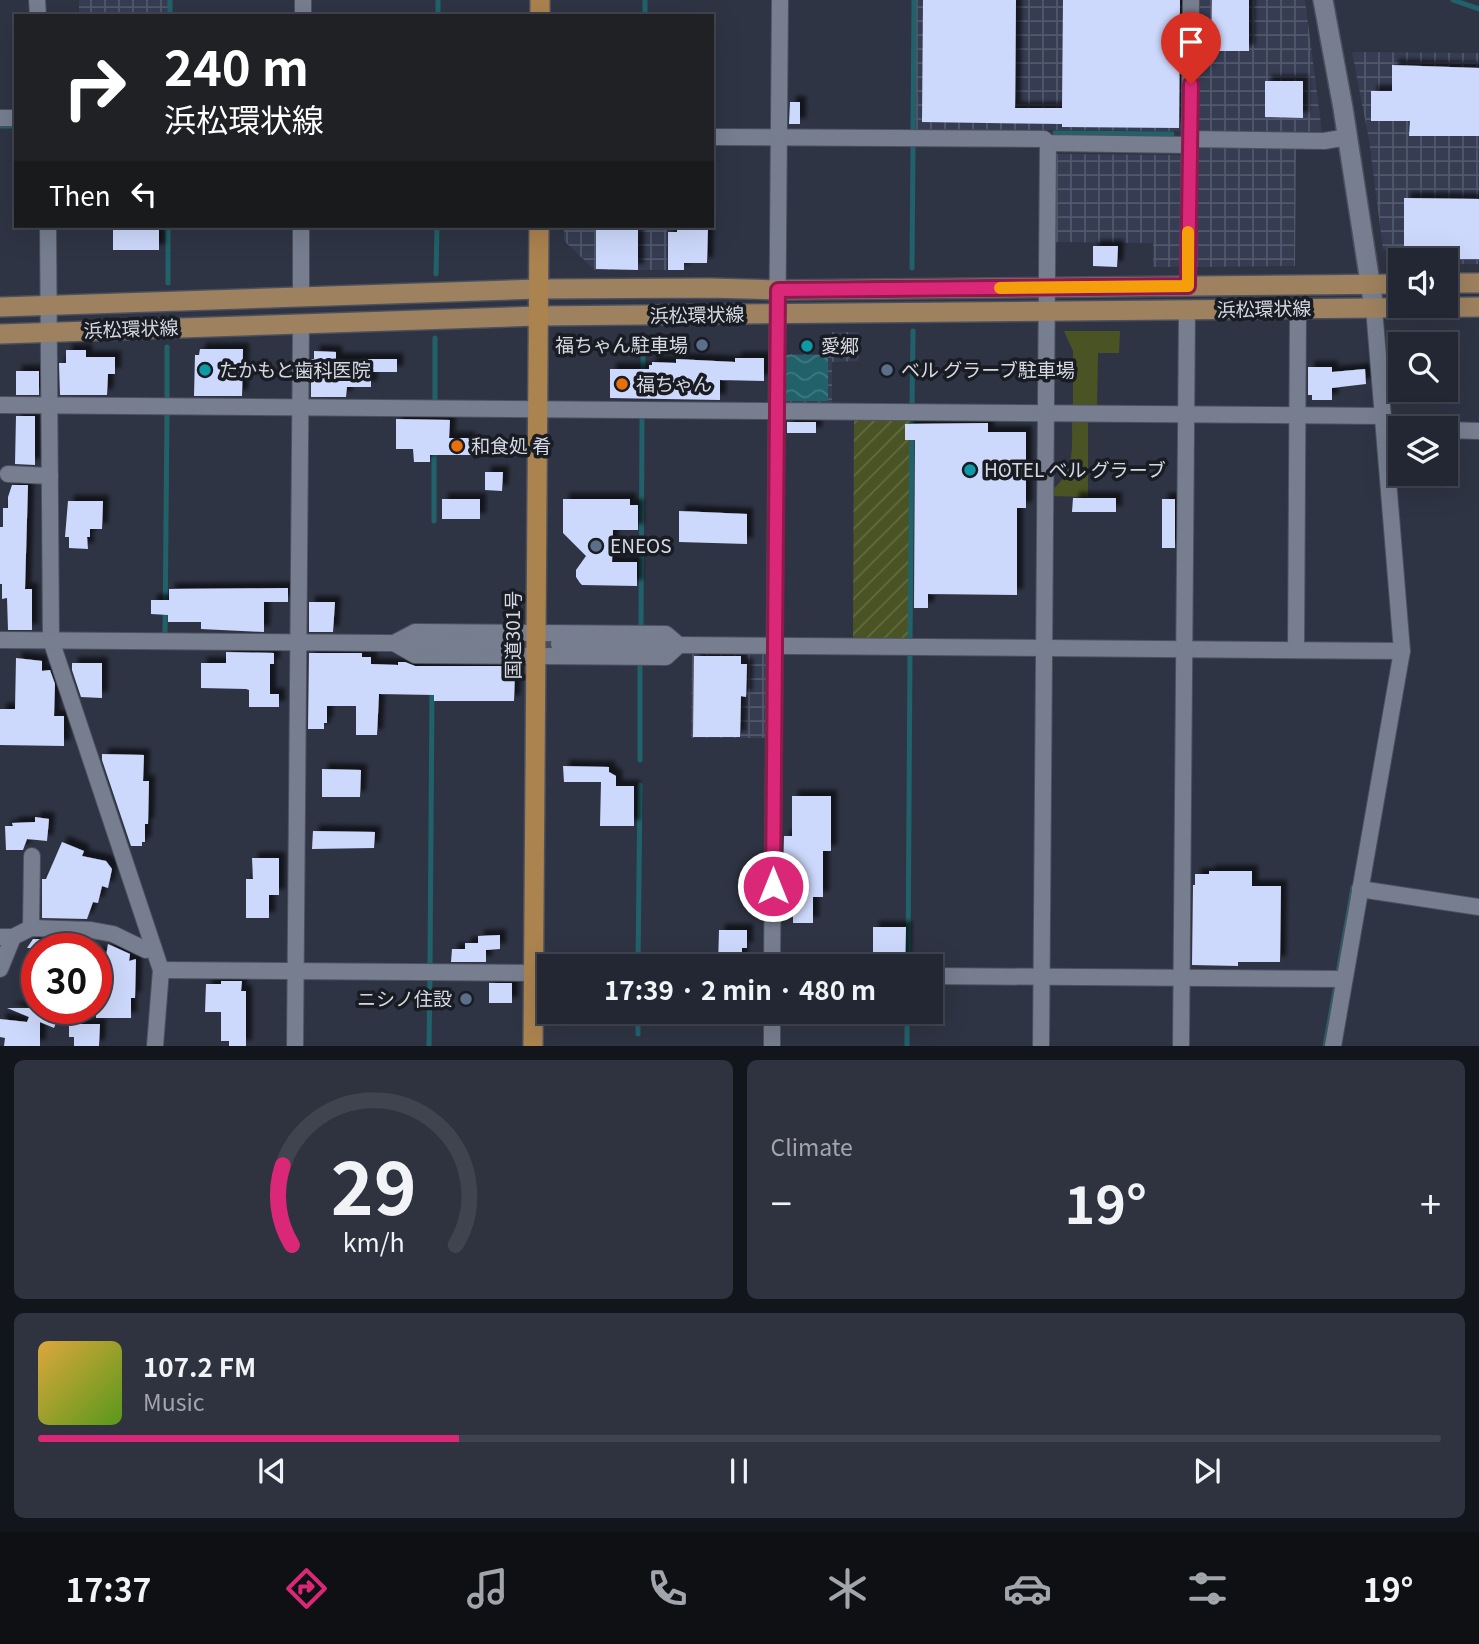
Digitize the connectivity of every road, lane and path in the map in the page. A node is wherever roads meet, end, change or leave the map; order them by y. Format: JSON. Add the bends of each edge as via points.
{"nodes":[{"id":1,"x":780,"y":0,"type":"edge"},
{"id":2,"x":1191,"y":0,"type":"edge"},
{"id":3,"x":1323,"y":0,"type":"edge"},
{"id":4,"x":714,"y":137,"type":"edge"},
{"id":5,"x":779,"y":137,"type":"junction"},
{"id":6,"x":1348,"y":137,"type":"junction"},
{"id":7,"x":1190,"y":142,"type":"junction"},
{"id":8,"x":1048,"y":144,"type":"junction"},
{"id":9,"x":48,"y":228,"type":"edge"},
{"id":10,"x":301,"y":228,"type":"edge"},
{"id":11,"x":539,"y":228,"type":"edge"},
{"id":12,"x":1458,"y":283,"type":"edge"},
{"id":13,"x":1479,"y":283,"type":"edge"},
{"id":14,"x":1372,"y":284,"type":"junction"},
{"id":15,"x":1388,"y":284,"type":"edge"},
{"id":16,"x":1188,"y":286,"type":"junction"},
{"id":17,"x":1047,"y":287,"type":"junction"},
{"id":18,"x":538,"y":289,"type":"junction"},
{"id":19,"x":778,"y":290,"type":"junction"},
{"id":20,"x":301,"y":297,"type":"junction"},
{"id":21,"x":47,"y":306,"type":"junction"},
{"id":22,"x":0,"y":307,"type":"edge"},
{"id":23,"x":1479,"y":307,"type":"edge"},
{"id":24,"x":1374,"y":308,"type":"junction"},
{"id":25,"x":1298,"y":309,"type":"junction"},
{"id":26,"x":1187,"y":310,"type":"junction"},
{"id":27,"x":1047,"y":311,"type":"junction"},
{"id":28,"x":777,"y":314,"type":"junction"},
{"id":29,"x":538,"y":316,"type":"junction"},
{"id":30,"x":301,"y":324,"type":"junction"},
{"id":31,"x":48,"y":332,"type":"junction"},
{"id":32,"x":0,"y":334,"type":"edge"},
{"id":33,"x":0,"y":405,"type":"edge"},
{"id":34,"x":49,"y":406,"type":"junction"},
{"id":35,"x":300,"y":408,"type":"junction"},
{"id":36,"x":537,"y":410,"type":"junction"},
{"id":37,"x":777,"y":412,"type":"junction"},
{"id":38,"x":1046,"y":414,"type":"junction"},
{"id":39,"x":1186,"y":415,"type":"junction"},
{"id":40,"x":1297,"y":415,"type":"junction"},
{"id":41,"x":1383,"y":422,"type":"junction"},
{"id":42,"x":1388,"y":424,"type":"edge"},
{"id":43,"x":1458,"y":430,"type":"edge"},
{"id":44,"x":1479,"y":431,"type":"edge"},
{"id":45,"x":8,"y":474,"type":"dead end"},
{"id":46,"x":50,"y":476,"type":"junction"},
{"id":47,"x":536,"y":633,"type":"junction"},
{"id":48,"x":0,"y":640,"type":"edge"},
{"id":49,"x":51,"y":640,"type":"junction"},
{"id":50,"x":299,"y":642,"type":"junction"},
{"id":51,"x":394,"y":643,"type":"junction"},
{"id":52,"x":511,"y":644,"type":"tunnel mouth"},
{"id":53,"x":559,"y":644,"type":"tunnel mouth"},
{"id":54,"x":679,"y":645,"type":"junction"},
{"id":55,"x":775,"y":646,"type":"junction"},
{"id":56,"x":1044,"y":648,"type":"junction"},
{"id":57,"x":1185,"y":649,"type":"junction"},
{"id":58,"x":1296,"y":650,"type":"junction"},
{"id":59,"x":1402,"y":651,"type":"junction"},
{"id":60,"x":535,"y":655,"type":"junction"},
{"id":61,"x":32,"y":856,"type":"dead end"},
{"id":62,"x":1360,"y":889,"type":"junction"},
{"id":63,"x":1479,"y":907,"type":"edge"},
{"id":64,"x":31,"y":928,"type":"junction"},
{"id":65,"x":6,"y":937,"type":"edge"},
{"id":66,"x":153,"y":947,"type":"junction"},
{"id":67,"x":541,"y":954,"type":"edge"},
{"id":68,"x":772,"y":954,"type":"edge"},
{"id":69,"x":0,"y":969,"type":"edge"},
{"id":70,"x":161,"y":970,"type":"junction"},
{"id":71,"x":296,"y":971,"type":"junction"},
{"id":72,"x":537,"y":973,"type":"edge"},
{"id":73,"x":943,"y":976,"type":"edge"},
{"id":74,"x":1041,"y":976,"type":"junction"},
{"id":75,"x":1182,"y":978,"type":"junction"},
{"id":76,"x":1344,"y":979,"type":"junction"},
{"id":77,"x":537,"y":1009,"type":"edge"},
{"id":78,"x":772,"y":1024,"type":"edge"},
{"id":79,"x":155,"y":1045,"type":"edge"},
{"id":80,"x":295,"y":1045,"type":"edge"},
{"id":81,"x":533,"y":1045,"type":"edge"},
{"id":82,"x":772,"y":1045,"type":"edge"},
{"id":83,"x":1041,"y":1045,"type":"edge"},
{"id":84,"x":1181,"y":1045,"type":"edge"},
{"id":85,"x":1333,"y":1045,"type":"edge"}],
"edges":[{"from":1,"to":5,"type":"street"},
{"from":2,"to":7,"type":"street"},
{"from":3,"to":6,"type":"street"},
{"from":4,"to":5,"type":"street"},
{"from":5,"to":8,"type":"street","via":[[1044,139]]},
{"from":5,"to":19,"type":"street"},
{"from":6,"to":7,"type":"street"},
{"from":6,"to":14,"type":"street"},
{"from":7,"to":8,"type":"street"},
{"from":7,"to":16,"type":"street"},
{"from":8,"to":17,"type":"street"},
{"from":9,"to":21,"type":"street"},
{"from":10,"to":20,"type":"street"},
{"from":11,"to":18,"type":"highway","name":"国道301号"},
{"from":12,"to":13,"type":"main road"},
{"from":14,"to":15,"type":"main road","name":"浜松環状線"},
{"from":14,"to":16,"type":"main road","name":"浜松環状線"},
{"from":14,"to":24,"type":"street"},
{"from":16,"to":17,"type":"main road","name":"浜松環状線"},
{"from":17,"to":19,"type":"main road","name":"浜松環状線"},
{"from":17,"to":27,"type":"street"},
{"from":18,"to":19,"type":"main road","name":"浜松環状線"},
{"from":18,"to":20,"type":"main road","name":"浜松環状線"},
{"from":18,"to":29,"type":"highway","name":"国道301号"},
{"from":19,"to":28,"type":"street"},
{"from":20,"to":21,"type":"main road","name":"浜松環状線"},
{"from":21,"to":22,"type":"main road","name":"浜松環状線"},
{"from":21,"to":31,"type":"street"},
{"from":23,"to":24,"type":"main road","name":"浜松環状線"},
{"from":24,"to":25,"type":"main road","name":"浜松環状線"},
{"from":24,"to":41,"type":"street"},
{"from":25,"to":26,"type":"main road","name":"浜松環状線"},
{"from":25,"to":40,"type":"street"},
{"from":26,"to":27,"type":"main road","name":"浜松環状線"},
{"from":26,"to":39,"type":"street"},
{"from":27,"to":28,"type":"main road","name":"浜松環状線"},
{"from":27,"to":38,"type":"street"},
{"from":28,"to":29,"type":"main road","name":"浜松環状線"},
{"from":28,"to":37,"type":"street"},
{"from":29,"to":30,"type":"main road","name":"浜松環状線"},
{"from":29,"to":36,"type":"highway","name":"国道301号"},
{"from":30,"to":31,"type":"main road","name":"浜松環状線"},
{"from":30,"to":35,"type":"street"},
{"from":31,"to":32,"type":"main road","name":"浜松環状線"},
{"from":31,"to":34,"type":"street"},
{"from":33,"to":34,"type":"street"},
{"from":34,"to":35,"type":"street"},
{"from":34,"to":46,"type":"street"},
{"from":35,"to":36,"type":"street"},
{"from":35,"to":50,"type":"street"},
{"from":36,"to":37,"type":"street"},
{"from":36,"to":47,"type":"highway","name":"国道301号"},
{"from":37,"to":38,"type":"street"},
{"from":37,"to":55,"type":"street"},
{"from":38,"to":39,"type":"street"},
{"from":38,"to":56,"type":"street"},
{"from":39,"to":40,"type":"street"},
{"from":39,"to":57,"type":"street"},
{"from":40,"to":41,"type":"street"},
{"from":40,"to":58,"type":"street"},
{"from":41,"to":42,"type":"street"},
{"from":41,"to":59,"type":"street"},
{"from":43,"to":44,"type":"street"},
{"from":45,"to":46,"type":"street"},
{"from":46,"to":49,"type":"street"},
{"from":47,"to":51,"type":"street","via":[[415,632]]},
{"from":47,"to":54,"type":"street","via":[[666,634]]},
{"from":47,"to":60,"type":"highway","name":"国道301号"},
{"from":48,"to":49,"type":"street"},
{"from":49,"to":50,"type":"street"},
{"from":49,"to":66,"type":"street"},
{"from":50,"to":51,"type":"street"},
{"from":50,"to":71,"type":"street"},
{"from":51,"to":52,"type":"street"},
{"from":51,"to":60,"type":"street","via":[[415,654]]},
{"from":53,"to":54,"type":"street"},
{"from":54,"to":55,"type":"street"},
{"from":54,"to":60,"type":"street","via":[[666,657]]},
{"from":55,"to":56,"type":"street"},
{"from":55,"to":68,"type":"street"},
{"from":56,"to":57,"type":"street"},
{"from":56,"to":74,"type":"street"},
{"from":57,"to":58,"type":"street"},
{"from":57,"to":75,"type":"street"},
{"from":58,"to":59,"type":"street"},
{"from":59,"to":62,"type":"street"},
{"from":60,"to":67,"type":"highway","name":"国道301号"},
{"from":61,"to":64,"type":"street"},
{"from":62,"to":63,"type":"street"},
{"from":62,"to":76,"type":"street"},
{"from":64,"to":65,"type":"street"},
{"from":64,"to":66,"type":"street","via":[[104,932],[146,950]]},
{"from":65,"to":69,"type":"street"},
{"from":66,"to":70,"type":"street"},
{"from":70,"to":71,"type":"street"},
{"from":70,"to":79,"type":"street"},
{"from":71,"to":72,"type":"street"},
{"from":71,"to":80,"type":"street"},
{"from":73,"to":74,"type":"street"},
{"from":74,"to":75,"type":"street"},
{"from":74,"to":83,"type":"street"},
{"from":75,"to":76,"type":"street"},
{"from":75,"to":84,"type":"street"},
{"from":76,"to":85,"type":"street"},
{"from":77,"to":81,"type":"highway","name":"国道301号"},
{"from":78,"to":82,"type":"street"}]}
